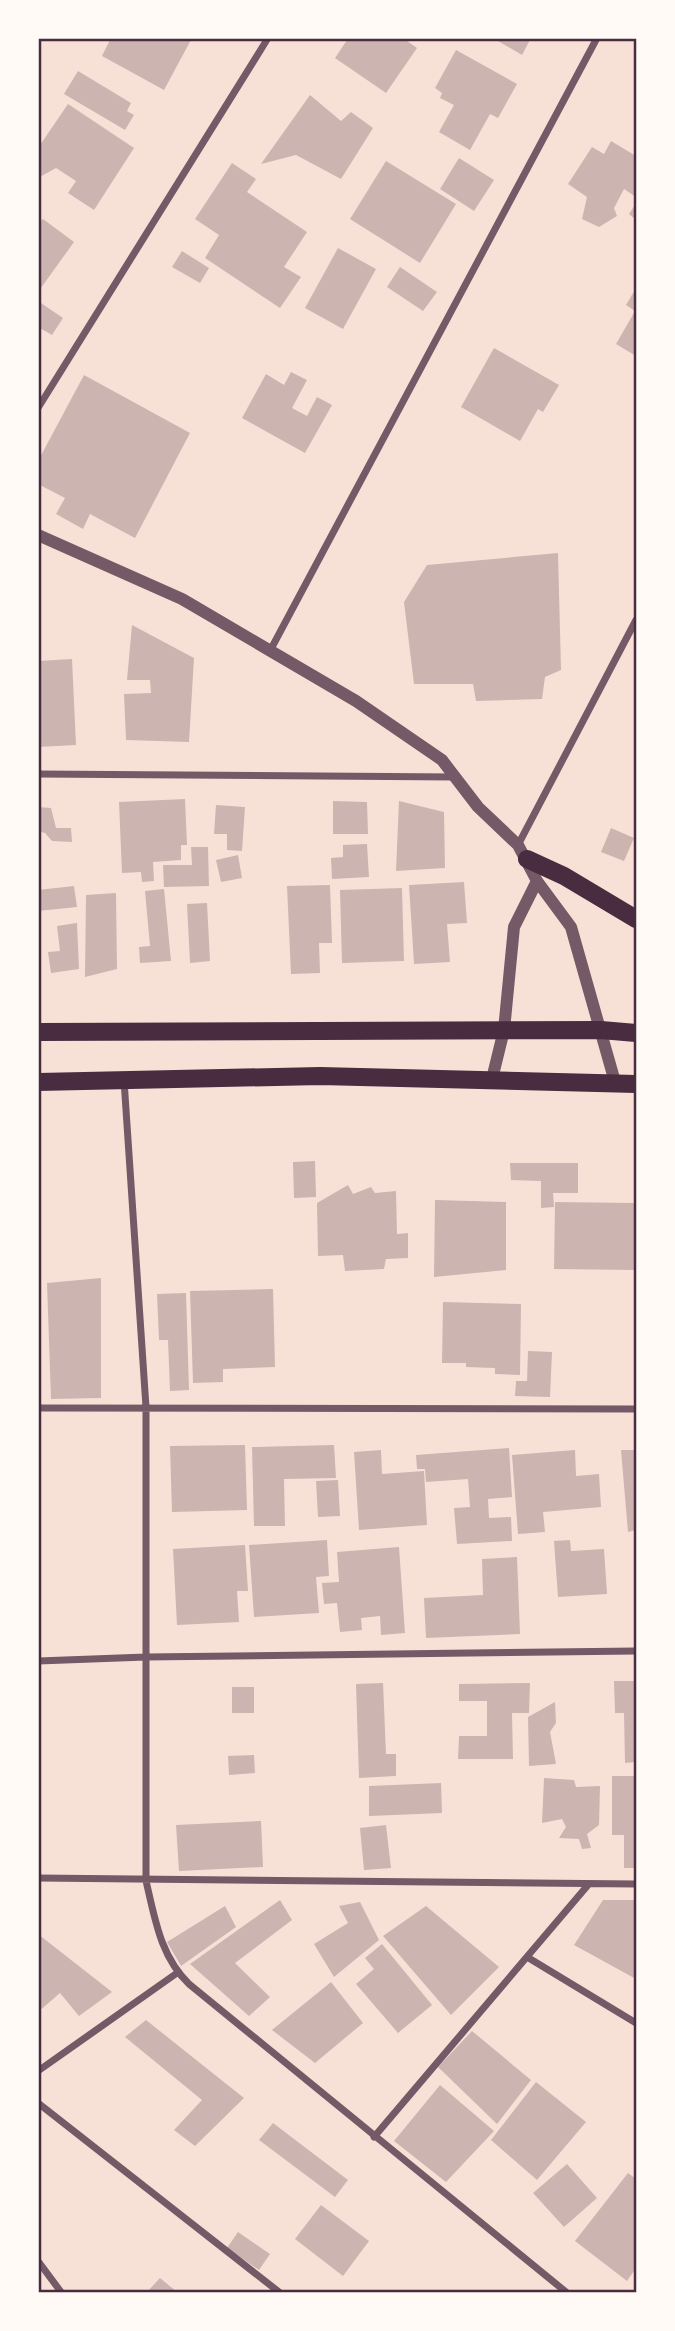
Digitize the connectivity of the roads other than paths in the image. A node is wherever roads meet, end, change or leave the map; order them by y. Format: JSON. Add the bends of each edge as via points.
{"nodes":[{"id":1,"x":268,"y":38,"type":"edge"},
{"id":2,"x":597,"y":38,"type":"edge"},
{"id":3,"x":38,"y":408,"type":"edge"},
{"id":4,"x":38,"y":535,"type":"edge"},
{"id":5,"x":636,"y":620,"type":"edge"},
{"id":6,"x":271,"y":649,"type":"junction"},
{"id":7,"x":38,"y":774,"type":"edge"},
{"id":8,"x":454,"y":777,"type":"junction"},
{"id":9,"x":523,"y":852,"type":"junction"},
{"id":10,"x":537,"y":881,"type":"junction"},
{"id":11,"x":636,"y":919,"type":"edge"},
{"id":12,"x":504,"y":1030,"type":"junction"},
{"id":13,"x":601,"y":1030,"type":"junction"},
{"id":14,"x":38,"y":1032,"type":"edge"},
{"id":15,"x":636,"y":1033,"type":"edge"},
{"id":16,"x":492,"y":1079,"type":"junction"},
{"id":17,"x":124,"y":1080,"type":"junction"},
{"id":18,"x":38,"y":1082,"type":"edge"},
{"id":19,"x":615,"y":1082,"type":"junction"},
{"id":20,"x":636,"y":1084,"type":"edge"},
{"id":21,"x":146,"y":1407,"type":"junction"},
{"id":22,"x":38,"y":1408,"type":"edge"},
{"id":23,"x":636,"y":1409,"type":"edge"},
{"id":24,"x":636,"y":1651,"type":"edge"},
{"id":25,"x":146,"y":1657,"type":"junction"},
{"id":26,"x":38,"y":1661,"type":"edge"},
{"id":27,"x":38,"y":1878,"type":"edge"},
{"id":28,"x":146,"y":1881,"type":"junction"},
{"id":29,"x":636,"y":1884,"type":"edge"},
{"id":30,"x":588,"y":1885,"type":"junction"},
{"id":31,"x":527,"y":1957,"type":"junction"},
{"id":32,"x":177,"y":1973,"type":"junction"},
{"id":33,"x":636,"y":2023,"type":"edge"},
{"id":34,"x":38,"y":2071,"type":"edge"},
{"id":35,"x":38,"y":2103,"type":"edge"},
{"id":36,"x":374,"y":2137,"type":"junction"},
{"id":37,"x":38,"y":2261,"type":"edge"},
{"id":38,"x":61,"y":2292,"type":"edge"},
{"id":39,"x":279,"y":2292,"type":"edge"},
{"id":40,"x":566,"y":2292,"type":"edge"}],
"edges":[{"from":1,"to":3,"type":"street"},
{"from":2,"to":6,"type":"street"},
{"from":4,"to":6,"type":"street","via":[[182,600]]},
{"from":5,"to":9,"type":"street"},
{"from":6,"to":8,"type":"street","via":[[429,749]]},
{"from":7,"to":8,"type":"street"},
{"from":8,"to":9,"type":"street"},
{"from":9,"to":10,"type":"street"},
{"from":9,"to":11,"type":"main road"},
{"from":10,"to":12,"type":"street","via":[[514,927]]},
{"from":10,"to":13,"type":"street","via":[[571,927]]},
{"from":12,"to":13,"type":"main road"},
{"from":12,"to":14,"type":"main road"},
{"from":12,"to":16,"type":"street"},
{"from":13,"to":15,"type":"main road"},
{"from":13,"to":19,"type":"street"},
{"from":16,"to":17,"type":"main road"},
{"from":16,"to":19,"type":"main road"},
{"from":17,"to":18,"type":"main road"},
{"from":17,"to":21,"type":"street"},
{"from":19,"to":20,"type":"main road"},
{"from":21,"to":22,"type":"street"},
{"from":21,"to":23,"type":"street"},
{"from":21,"to":25,"type":"street"},
{"from":24,"to":25,"type":"street"},
{"from":25,"to":26,"type":"street"},
{"from":25,"to":28,"type":"street"},
{"from":27,"to":28,"type":"street"},
{"from":28,"to":30,"type":"street"},
{"from":28,"to":32,"type":"street","via":[[157,1929]]},
{"from":29,"to":30,"type":"street"},
{"from":30,"to":31,"type":"street"},
{"from":31,"to":33,"type":"street"},
{"from":31,"to":36,"type":"street"},
{"from":32,"to":34,"type":"street"},
{"from":32,"to":36,"type":"street"},
{"from":35,"to":39,"type":"street"},
{"from":36,"to":40,"type":"street"},
{"from":37,"to":38,"type":"street"}]}
